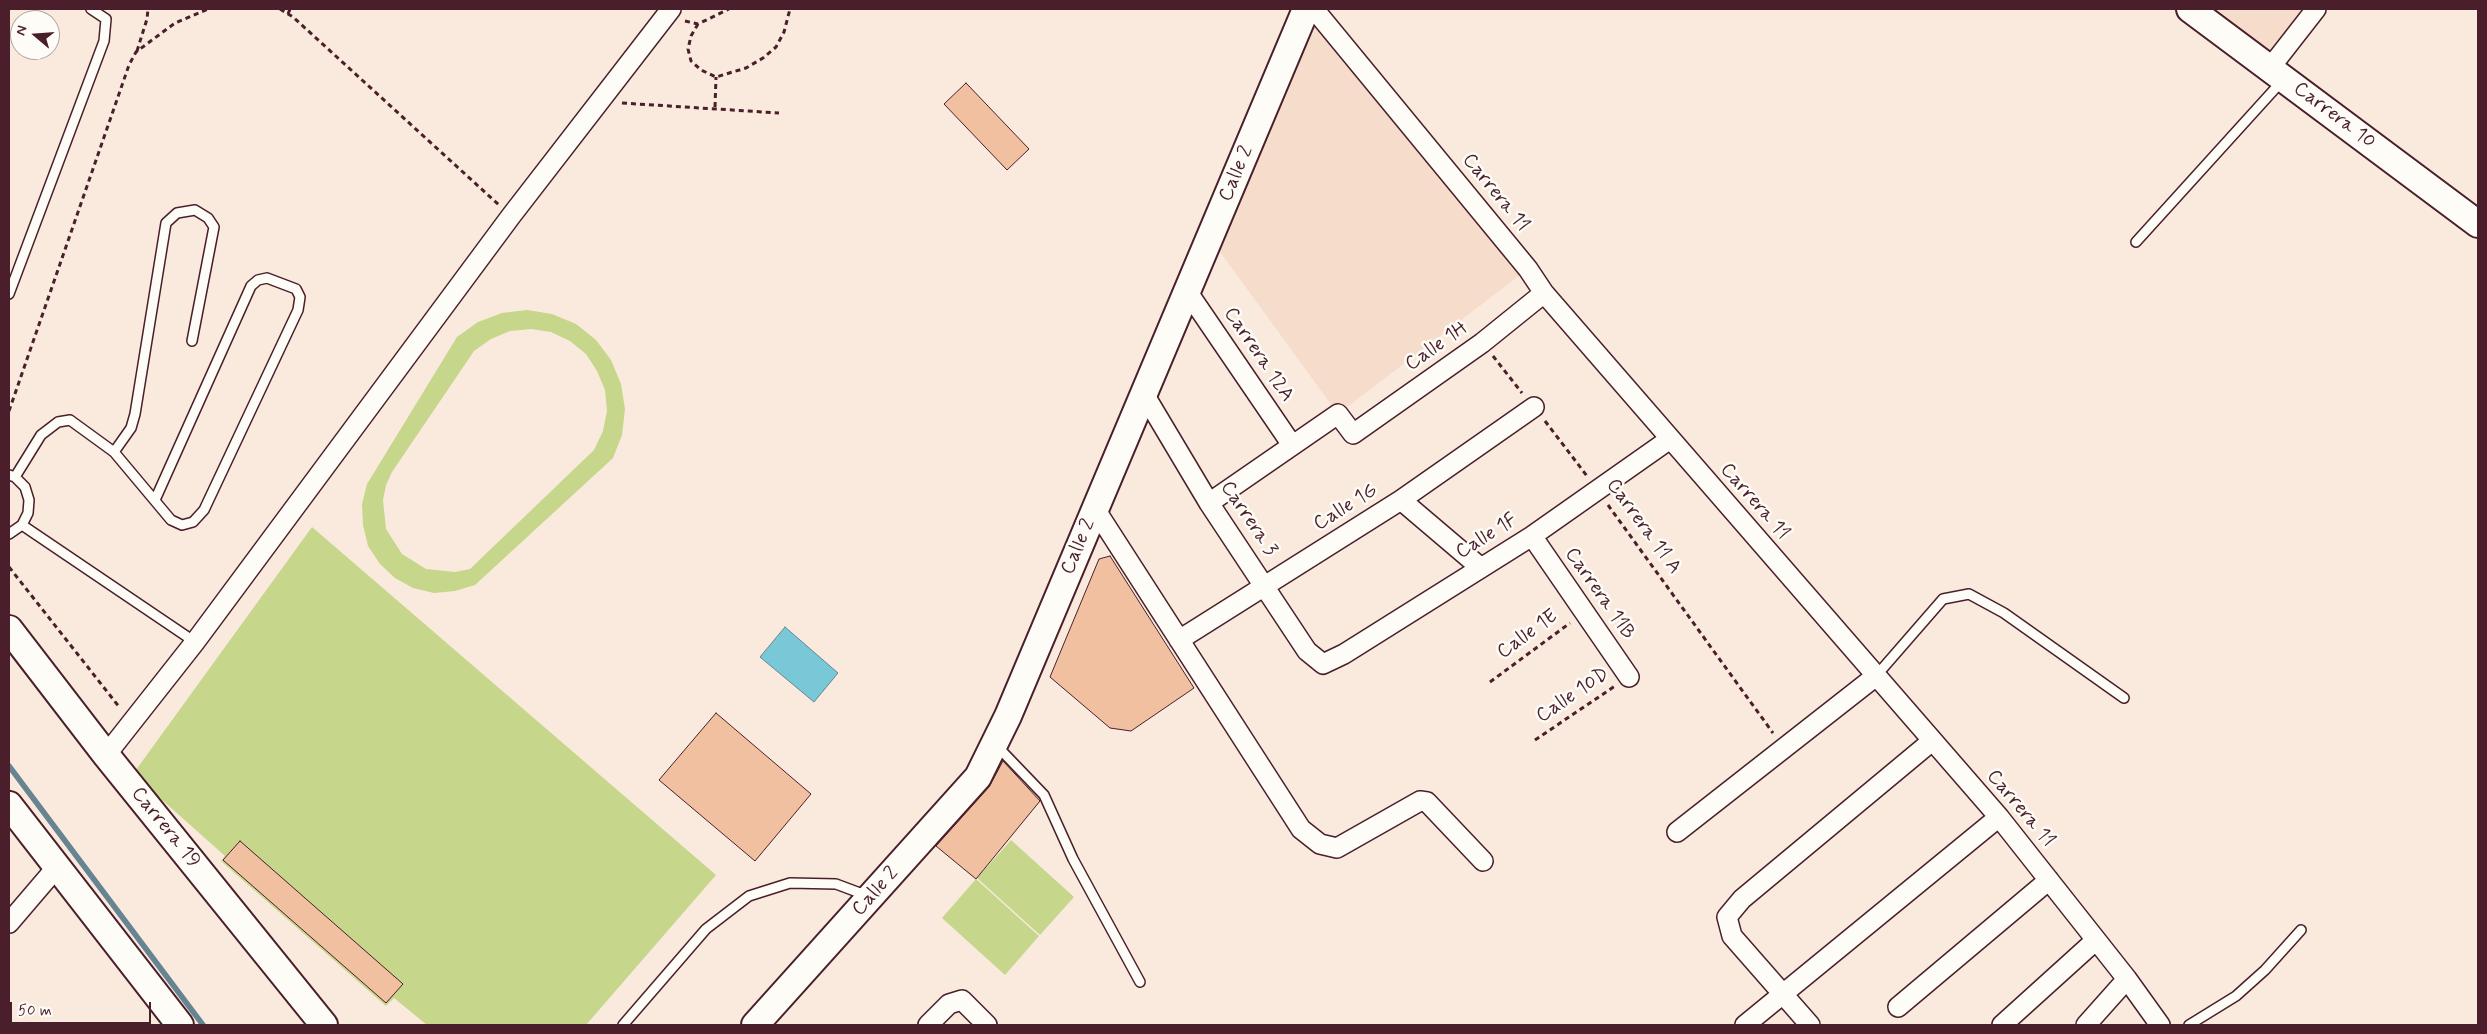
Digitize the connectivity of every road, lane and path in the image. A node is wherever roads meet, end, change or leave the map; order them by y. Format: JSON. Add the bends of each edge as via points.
{"nodes":[{"id":1,"x":91,"y":9,"type":"edge"},
{"id":2,"x":148,"y":9,"type":"edge"},
{"id":3,"x":208,"y":9,"type":"edge"},
{"id":4,"x":280,"y":9,"type":"edge"},
{"id":5,"x":290,"y":9,"type":"edge"},
{"id":6,"x":729,"y":9,"type":"edge"},
{"id":7,"x":790,"y":9,"type":"edge"},
{"id":8,"x":1306,"y":9,"type":"edge"},
{"id":9,"x":1314,"y":9,"type":"edge"},
{"id":10,"x":2190,"y":9,"type":"edge"},
{"id":11,"x":2316,"y":9,"type":"edge"},
{"id":12,"x":288,"y":14,"type":"junction"},
{"id":13,"x":675,"y":14,"type":"edge"},
{"id":14,"x":698,"y":24,"type":"junction"},
{"id":15,"x":136,"y":52,"type":"junction"},
{"id":16,"x":2277,"y":74,"type":"junction"},
{"id":17,"x":716,"y":77,"type":"junction"},
{"id":18,"x":600,"y":102,"type":"junction"},
{"id":19,"x":715,"y":108,"type":"junction"},
{"id":20,"x":779,"y":112,"type":"dead end"},
{"id":21,"x":511,"y":216,"type":"junction"},
{"id":22,"x":2478,"y":224,"type":"edge"},
{"id":23,"x":2136,"y":242,"type":"dead end"},
{"id":24,"x":1187,"y":290,"type":"junction"},
{"id":25,"x":1544,"y":293,"type":"junction"},
{"id":26,"x":9,"y":294,"type":"edge"},
{"id":27,"x":192,"y":340,"type":"dead end"},
{"id":28,"x":1482,"y":342,"type":"junction"},
{"id":29,"x":1144,"y":394,"type":"junction"},
{"id":30,"x":1534,"y":407,"type":"junction"},
{"id":31,"x":9,"y":411,"type":"edge"},
{"id":32,"x":1670,"y":439,"type":"junction"},
{"id":33,"x":1292,"y":445,"type":"junction"},
{"id":34,"x":114,"y":452,"type":"junction"},
{"id":35,"x":12,"y":476,"type":"edge"},
{"id":36,"x":1598,"y":490,"type":"junction"},
{"id":37,"x":156,"y":500,"type":"junction"},
{"id":38,"x":1401,"y":500,"type":"junction"},
{"id":39,"x":1209,"y":503,"type":"junction"},
{"id":40,"x":1095,"y":508,"type":"junction"},
{"id":41,"x":22,"y":525,"type":"junction"},
{"id":42,"x":9,"y":534,"type":"edge"},
{"id":43,"x":1532,"y":536,"type":"junction"},
{"id":44,"x":9,"y":567,"type":"edge"},
{"id":45,"x":1482,"y":568,"type":"junction"},
{"id":46,"x":1265,"y":585,"type":"junction"},
{"id":47,"x":1584,"y":612,"type":"junction"},
{"id":48,"x":9,"y":629,"type":"edge"},
{"id":49,"x":1179,"y":640,"type":"junction"},
{"id":50,"x":195,"y":642,"type":"junction"},
{"id":51,"x":1323,"y":664,"type":"joint"},
{"id":52,"x":1876,"y":676,"type":"junction"},
{"id":53,"x":1629,"y":677,"type":"joint"},
{"id":54,"x":1490,"y":682,"type":"dead end"},
{"id":55,"x":2124,"y":698,"type":"dead end"},
{"id":56,"x":132,"y":722,"type":"junction"},
{"id":57,"x":1773,"y":733,"type":"dead end"},
{"id":58,"x":1534,"y":740,"type":"dead end"},
{"id":59,"x":1932,"y":740,"type":"junction"},
{"id":60,"x":994,"y":744,"type":"junction"},
{"id":61,"x":106,"y":755,"type":"junction"},
{"id":62,"x":9,"y":805,"type":"edge"},
{"id":63,"x":1999,"y":817,"type":"junction"},
{"id":64,"x":1677,"y":832,"type":"dead end"},
{"id":65,"x":1483,"y":860,"type":"dead end"},
{"id":66,"x":56,"y":868,"type":"junction"},
{"id":67,"x":2049,"y":880,"type":"junction"},
{"id":68,"x":871,"y":898,"type":"junction"},
{"id":69,"x":9,"y":923,"type":"edge"},
{"id":70,"x":2301,"y":930,"type":"dead end"},
{"id":71,"x":2096,"y":940,"type":"junction"},
{"id":72,"x":2127,"y":980,"type":"junction"},
{"id":73,"x":1140,"y":982,"type":"dead end"},
{"id":74,"x":1783,"y":994,"type":"junction"},
{"id":75,"x":1898,"y":1007,"type":"dead end"},
{"id":76,"x":180,"y":1025,"type":"edge"},
{"id":77,"x":324,"y":1025,"type":"edge"},
{"id":78,"x":623,"y":1025,"type":"edge"},
{"id":79,"x":755,"y":1025,"type":"edge"},
{"id":80,"x":928,"y":1025,"type":"edge"},
{"id":81,"x":987,"y":1025,"type":"edge"},
{"id":82,"x":1745,"y":1025,"type":"edge"},
{"id":83,"x":1810,"y":1025,"type":"edge"},
{"id":84,"x":2002,"y":1025,"type":"edge"},
{"id":85,"x":2086,"y":1025,"type":"edge"},
{"id":86,"x":2160,"y":1025,"type":"edge"},
{"id":87,"x":2189,"y":1025,"type":"edge"}],
"edges":[{"from":1,"to":26,"type":"lane","via":[[106,19],[104,40]]},
{"from":2,"to":15,"type":"path"},
{"from":3,"to":15,"type":"path","via":[[175,24]]},
{"from":4,"to":12,"type":"path"},
{"from":5,"to":12,"type":"path"},
{"from":6,"to":14,"type":"path"},
{"from":7,"to":17,"type":"path","via":[[776,47],[746,68]]},
{"from":8,"to":24,"type":"main road","name":"Calle 2"},
{"from":9,"to":25,"type":"street","name":"Carrera 11","via":[[1528,269]]},
{"from":10,"to":16,"type":"main road","name":"Carrera 10"},
{"from":11,"to":16,"type":"street"},
{"from":12,"to":21,"type":"path"},
{"from":13,"to":14,"type":"path"},
{"from":13,"to":18,"type":"street"},
{"from":14,"to":17,"type":"path","via":[[689,43],[691,61]]},
{"from":15,"to":31,"type":"path","via":[[123,79]]},
{"from":16,"to":22,"type":"main road","name":"Carrera 10"},
{"from":16,"to":23,"type":"lane"},
{"from":17,"to":19,"type":"path"},
{"from":18,"to":19,"type":"path"},
{"from":18,"to":21,"type":"street"},
{"from":19,"to":20,"type":"path"},
{"from":21,"to":50,"type":"street"},
{"from":24,"to":29,"type":"main road","name":"Calle 2"},
{"from":24,"to":33,"type":"street","name":"Carrera 12A"},
{"from":25,"to":28,"type":"street","name":"Calle 1H"},
{"from":25,"to":32,"type":"street","name":"Carrera 11"},
{"from":27,"to":34,"type":"lane","via":[[214,227],[208,218],[195,210],[177,213],[166,223],[135,414],[131,428]]},
{"from":28,"to":30,"type":"path","name":"Carrera 11 A"},
{"from":28,"to":33,"type":"street","name":"Calle 1H","via":[[1353,434],[1338,414]]},
{"from":29,"to":39,"type":"street","name":"Carrera 3"},
{"from":29,"to":40,"type":"main road","name":"Calle 2"},
{"from":30,"to":36,"type":"path","name":"Carrera 11 A"},
{"from":30,"to":38,"type":"street","name":"Calle 1G"},
{"from":32,"to":36,"type":"street","name":"Calle 1F"},
{"from":32,"to":52,"type":"street","name":"Carrera 11"},
{"from":33,"to":39,"type":"street"},
{"from":34,"to":35,"type":"lane","via":[[70,420],[58,422],[41,435]]},
{"from":34,"to":37,"type":"lane"},
{"from":35,"to":41,"type":"lane","via":[[25,487],[29,500],[28,513]]},
{"from":36,"to":43,"type":"street","name":"Calle 1F"},
{"from":36,"to":57,"type":"path","name":"Carrera 11 A"},
{"from":37,"to":37,"type":"lane","via":[[171,520],[182,525],[193,522],[204,510],[298,310],[300,297],[296,289],[267,278],[251,286]]},
{"from":38,"to":45,"type":"street"},
{"from":38,"to":46,"type":"street","name":"Calle 1G"},
{"from":39,"to":46,"type":"street","name":"Carrera 3"},
{"from":40,"to":49,"type":"street"},
{"from":40,"to":60,"type":"main road","name":"Calle 2"},
{"from":41,"to":42,"type":"lane"},
{"from":41,"to":50,"type":"lane"},
{"from":43,"to":45,"type":"street","name":"Calle 1F"},
{"from":43,"to":47,"type":"street","name":"Carrera 11B"},
{"from":44,"to":56,"type":"path"},
{"from":45,"to":51,"type":"street","name":"Calle 1F"},
{"from":46,"to":49,"type":"street","name":"Calle 1G"},
{"from":46,"to":51,"type":"street","name":"Carrera 3","via":[[1307,651]]},
{"from":47,"to":53,"type":"street","name":"Carrera 11B"},
{"from":47,"to":54,"type":"path","name":"Calle 1E"},
{"from":48,"to":61,"type":"main road","name":"Carrera 19"},
{"from":49,"to":65,"type":"street","via":[[1301,829],[1320,844],[1337,848],[1420,801],[1427,802]]},
{"from":50,"to":56,"type":"street"},
{"from":52,"to":55,"type":"lane","via":[[1943,599],[1969,594],[2004,613]]},
{"from":52,"to":59,"type":"street","name":"Carrera 11"},
{"from":52,"to":64,"type":"street"},
{"from":53,"to":58,"type":"path","name":"Calle 10D"},
{"from":56,"to":61,"type":"street"},
{"from":59,"to":63,"type":"street","name":"Carrera 11"},
{"from":59,"to":74,"type":"street","via":[[1742,899],[1727,917],[1732,936]]},
{"from":60,"to":68,"type":"main road","name":"Calle 2","via":[[978,777]]},
{"from":60,"to":73,"type":"lane","via":[[1044,795],[1073,859]]},
{"from":61,"to":77,"type":"main road","name":"Carrera 19"},
{"from":62,"to":66,"type":"main road"},
{"from":63,"to":67,"type":"street","name":"Carrera 11"},
{"from":63,"to":74,"type":"street"},
{"from":66,"to":69,"type":"street"},
{"from":66,"to":76,"type":"main road"},
{"from":67,"to":71,"type":"street","name":"Carrera 11"},
{"from":67,"to":75,"type":"street"},
{"from":68,"to":78,"type":"lane","via":[[836,884],[790,883],[749,896],[706,929]]},
{"from":68,"to":79,"type":"main road","name":"Calle 2"},
{"from":70,"to":87,"type":"lane","via":[[2236,996]]},
{"from":71,"to":72,"type":"street","name":"Carrera 11"},
{"from":71,"to":84,"type":"street"},
{"from":72,"to":85,"type":"street"},
{"from":72,"to":86,"type":"street","name":"Carrera 11"},
{"from":74,"to":82,"type":"street"},
{"from":74,"to":83,"type":"street"},
{"from":80,"to":81,"type":"street","via":[[949,1004],[962,1000]]}]}
